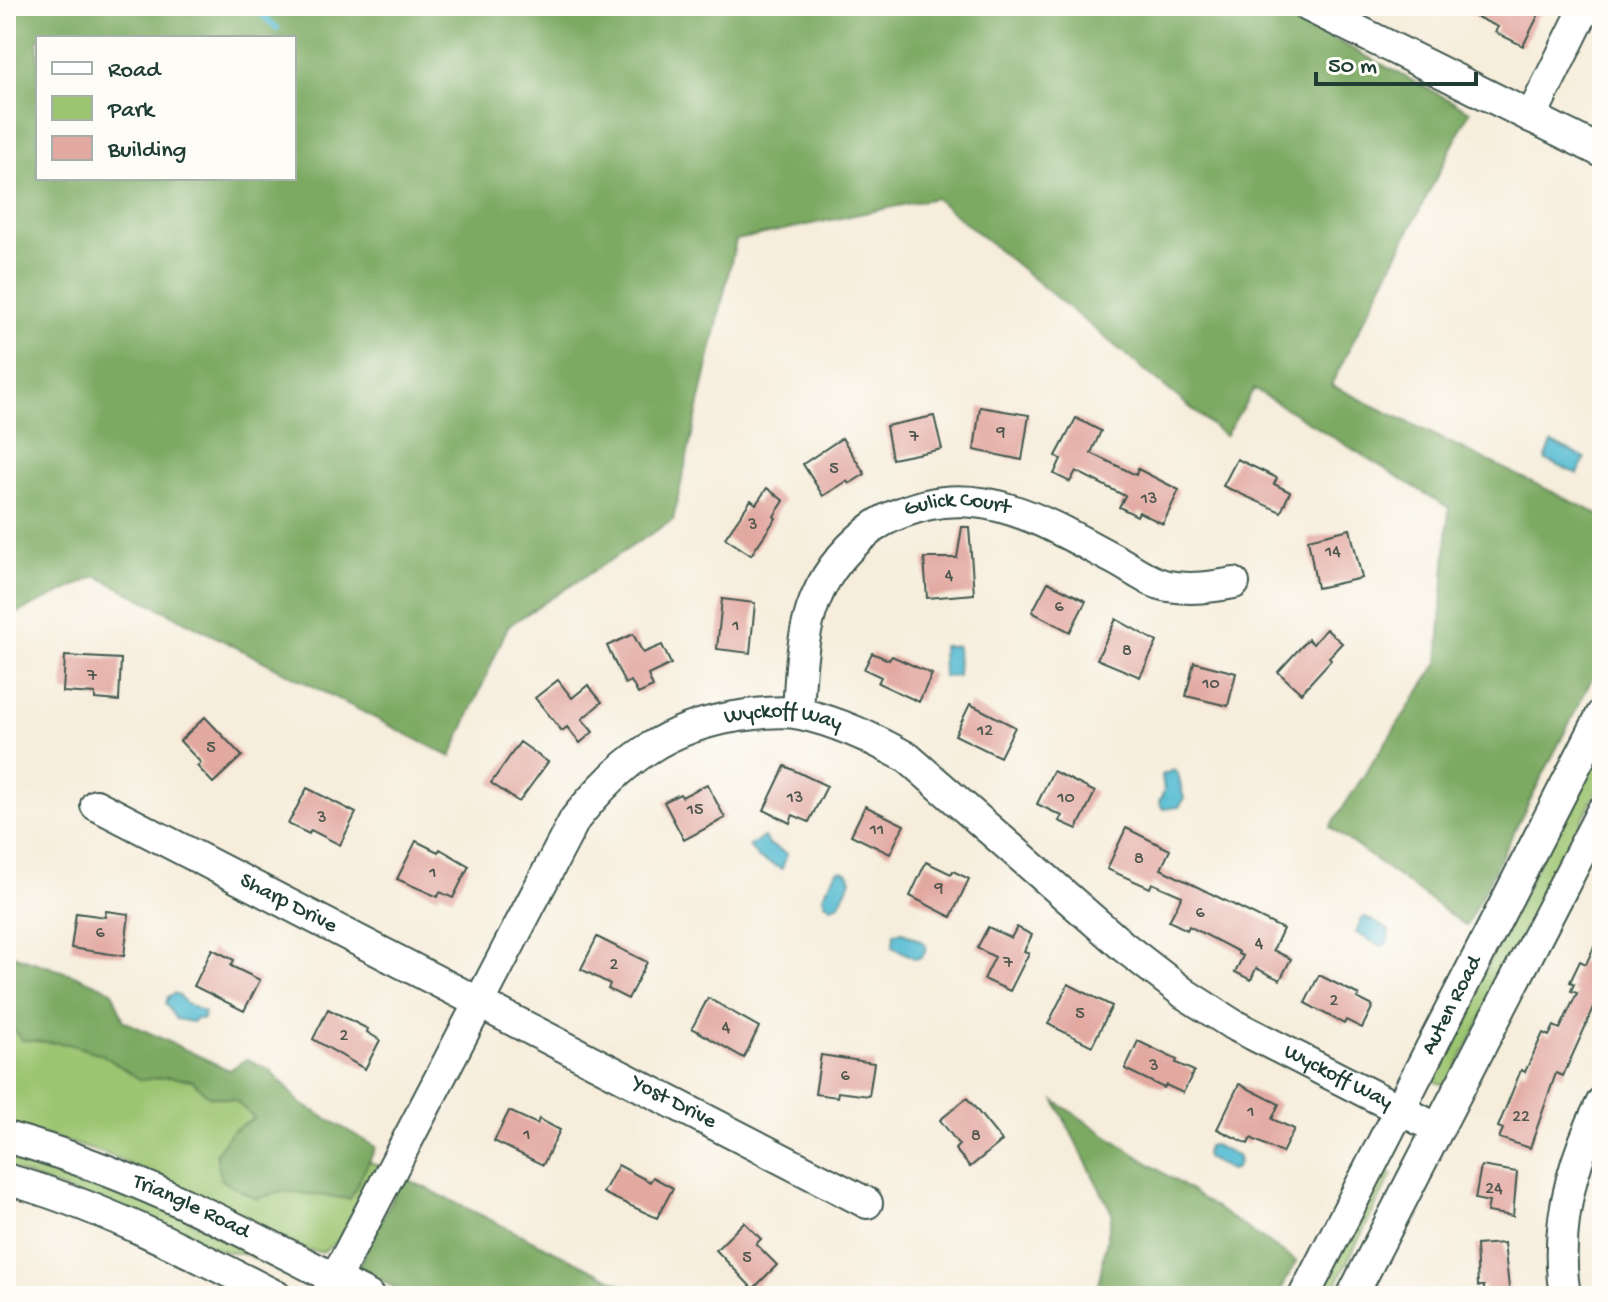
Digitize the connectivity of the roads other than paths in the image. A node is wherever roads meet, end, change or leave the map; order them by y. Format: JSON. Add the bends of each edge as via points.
{"nodes":[{"id":1,"x":1308,"y":6,"type":"edge"},
{"id":2,"x":1586,"y":6,"type":"edge"},
{"id":3,"x":1531,"y":117,"type":"junction"},
{"id":4,"x":1602,"y":152,"type":"edge"},
{"id":5,"x":1234,"y":583,"type":"dead end"},
{"id":6,"x":798,"y":713,"type":"junction"},
{"id":7,"x":1602,"y":714,"type":"edge"},
{"id":8,"x":96,"y":805,"type":"dead end"},
{"id":9,"x":1602,"y":811,"type":"edge"},
{"id":10,"x":479,"y":1003,"type":"junction"},
{"id":11,"x":1602,"y":1102,"type":"edge"},
{"id":12,"x":1400,"y":1108,"type":"junction"},
{"id":13,"x":1438,"y":1129,"type":"junction"},
{"id":14,"x":6,"y":1137,"type":"edge"},
{"id":15,"x":6,"y":1179,"type":"edge"},
{"id":16,"x":867,"y":1203,"type":"dead end"},
{"id":17,"x":331,"y":1288,"type":"edge"},
{"id":18,"x":276,"y":1296,"type":"edge"},
{"id":19,"x":368,"y":1296,"type":"edge"},
{"id":20,"x":1304,"y":1296,"type":"edge"},
{"id":21,"x":1352,"y":1296,"type":"edge"},
{"id":22,"x":1565,"y":1296,"type":"edge"}],
"edges":[{"from":1,"to":3,"type":"street"},
{"from":2,"to":3,"type":"street"},
{"from":3,"to":4,"type":"street"},
{"from":5,"to":6,"type":"street","name":"Gulick Court","via":[[1201,589],[1165,586],[1044,522],[980,501],[947,501],[908,510],[855,541],[823,582],[804,640]]},
{"from":6,"to":10,"type":"street","name":"Wyckoff Way","via":[[711,720],[680,731],[623,766],[575,819]]},
{"from":6,"to":12,"type":"street","name":"Wyckoff Way","via":[[858,733],[908,758],[1185,994],[1232,1024]]},
{"from":7,"to":12,"type":"street","name":"Auten Road"},
{"from":8,"to":10,"type":"street","name":"Sharp Drive"},
{"from":9,"to":13,"type":"street","name":"Auten Road"},
{"from":10,"to":16,"type":"street","name":"Yost Drive"},
{"from":10,"to":17,"type":"street","name":"Wyckoff Way"},
{"from":11,"to":22,"type":"street","via":[[1570,1180],[1561,1232]]},
{"from":12,"to":13,"type":"street","name":"Wyckoff Way"},
{"from":12,"to":20,"type":"street","name":"Auten Road"},
{"from":13,"to":21,"type":"street","name":"Auten Road"},
{"from":14,"to":17,"type":"street","name":"Triangle Road","via":[[149,1186]]},
{"from":15,"to":18,"type":"street","name":"Triangle Road","via":[[93,1207]]},
{"from":17,"to":19,"type":"street","name":"Triangle Road"}]}
